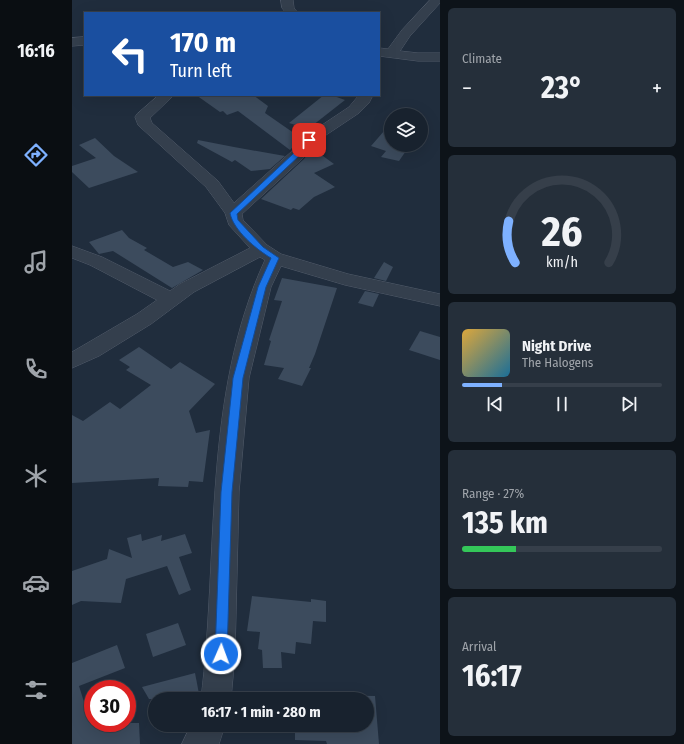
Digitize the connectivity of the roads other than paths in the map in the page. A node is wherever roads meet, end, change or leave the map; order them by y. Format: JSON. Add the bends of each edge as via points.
{"nodes":[{"id":1,"x":287,"y":0,"type":"edge"},
{"id":2,"x":436,"y":0,"type":"edge"},
{"id":3,"x":291,"y":12,"type":"edge"},
{"id":4,"x":84,"y":41,"type":"edge"},
{"id":5,"x":72,"y":42,"type":"edge"},
{"id":6,"x":383,"y":54,"type":"edge"},
{"id":7,"x":440,"y":57,"type":"edge"},
{"id":8,"x":166,"y":96,"type":"edge"},
{"id":9,"x":366,"y":96,"type":"edge"},
{"id":10,"x":233,"y":213,"type":"junction"},
{"id":11,"x":72,"y":252,"type":"edge"},
{"id":12,"x":268,"y":253,"type":"junction"},
{"id":13,"x":171,"y":300,"type":"junction"},
{"id":14,"x":440,"y":300,"type":"edge"},
{"id":15,"x":72,"y":362,"type":"edge"},
{"id":16,"x":217,"y":692,"type":"edge"},
{"id":17,"x":208,"y":732,"type":"edge"},
{"id":18,"x":197,"y":744,"type":"edge"}],
"edges":[{"from":1,"to":3,"type":"street"},
{"from":2,"to":6,"type":"street"},
{"from":4,"to":5,"type":"street"},
{"from":6,"to":7,"type":"street"},
{"from":8,"to":10,"type":"street","via":[[142,117],[145,125],[212,184]]},
{"from":9,"to":10,"type":"street","via":[[354,110],[309,140],[297,155]]},
{"from":10,"to":12,"type":"street","via":[[235,221]]},
{"from":11,"to":13,"type":"street","via":[[96,260]]},
{"from":12,"to":13,"type":"street","via":[[187,288]]},
{"from":12,"to":14,"type":"street","via":[[345,279]]},
{"from":12,"to":16,"type":"street","via":[[262,287],[238,378],[227,492],[221,654]]},
{"from":13,"to":15,"type":"street"},
{"from":17,"to":18,"type":"street"}]}
